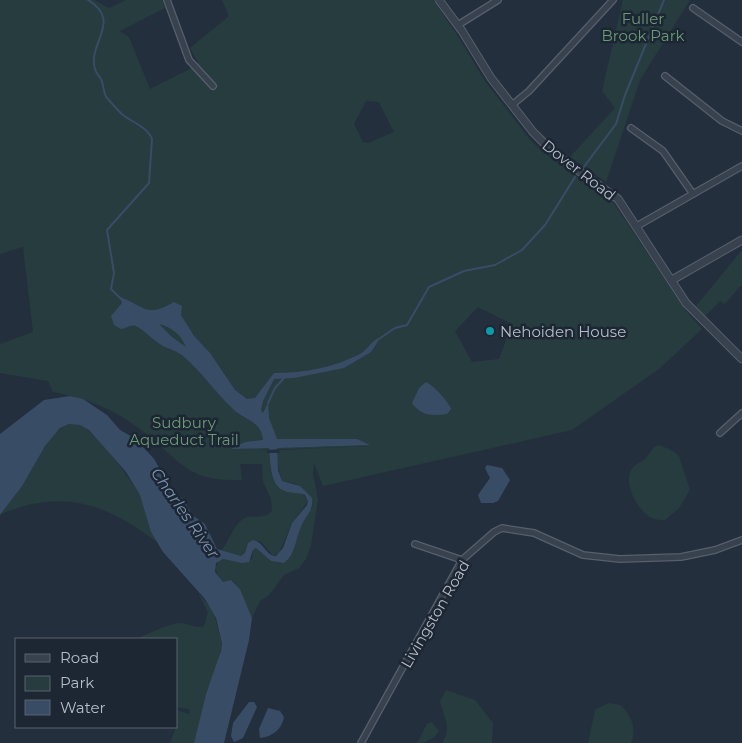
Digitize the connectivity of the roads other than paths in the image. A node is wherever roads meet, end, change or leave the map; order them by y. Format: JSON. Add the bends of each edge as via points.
{"nodes":[{"id":1,"x":167,"y":0,"type":"edge"},
{"id":2,"x":439,"y":0,"type":"edge"},
{"id":3,"x":498,"y":0,"type":"edge"},
{"id":4,"x":613,"y":0,"type":"edge"},
{"id":5,"x":693,"y":8,"type":"dead end"},
{"id":6,"x":458,"y":25,"type":"junction"},
{"id":7,"x":742,"y":42,"type":"edge"},
{"id":8,"x":665,"y":76,"type":"dead end"},
{"id":9,"x":213,"y":86,"type":"dead end"},
{"id":10,"x":512,"y":105,"type":"junction"},
{"id":11,"x":631,"y":128,"type":"dead end"},
{"id":12,"x":742,"y":131,"type":"edge"},
{"id":13,"x":742,"y":166,"type":"edge"},
{"id":14,"x":693,"y":194,"type":"junction"},
{"id":15,"x":637,"y":226,"type":"junction"},
{"id":16,"x":742,"y":240,"type":"edge"},
{"id":17,"x":672,"y":280,"type":"junction"},
{"id":18,"x":742,"y":359,"type":"edge"},
{"id":19,"x":742,"y":413,"type":"edge"},
{"id":20,"x":720,"y":433,"type":"dead end"},
{"id":21,"x":742,"y":540,"type":"edge"},
{"id":22,"x":415,"y":544,"type":"dead end"},
{"id":23,"x":462,"y":560,"type":"junction"},
{"id":24,"x":361,"y":743,"type":"edge"}],
"edges":[{"from":1,"to":9,"type":"street","via":[[189,60]]},
{"from":2,"to":6,"type":"street","name":"Dover Road"},
{"from":3,"to":6,"type":"street"},
{"from":4,"to":10,"type":"street","via":[[529,91]]},
{"from":5,"to":7,"type":"street"},
{"from":6,"to":10,"type":"street","name":"Dover Road"},
{"from":8,"to":12,"type":"street","via":[[722,121]]},
{"from":10,"to":15,"type":"street","name":"Dover Road","via":[[549,149],[614,195]]},
{"from":11,"to":14,"type":"street","via":[[662,151]]},
{"from":13,"to":14,"type":"street"},
{"from":14,"to":15,"type":"street"},
{"from":15,"to":17,"type":"street","name":"Dover Road"},
{"from":16,"to":17,"type":"street"},
{"from":17,"to":18,"type":"street","name":"Dover Road","via":[[693,311]]},
{"from":19,"to":20,"type":"street"},
{"from":21,"to":23,"type":"street","name":"Livingston Road","via":[[715,550],[681,556],[611,558],[583,555],[534,533],[502,528],[484,539]]},
{"from":22,"to":23,"type":"street"},
{"from":23,"to":24,"type":"street","name":"Livingston Road"}]}
